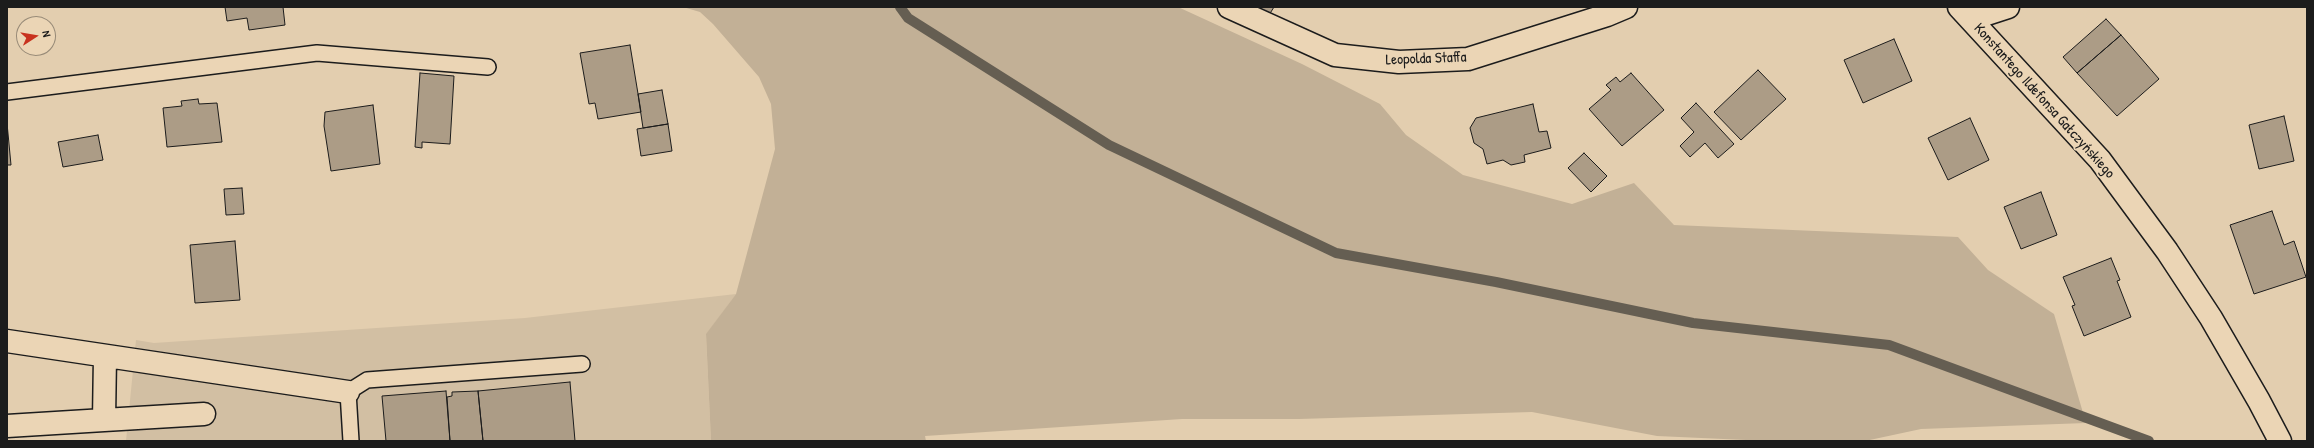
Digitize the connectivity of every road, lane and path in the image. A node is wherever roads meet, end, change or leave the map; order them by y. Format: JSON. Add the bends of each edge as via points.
{"nodes":[{"id":1,"x":1229,"y":7,"type":"edge"},
{"id":2,"x":1626,"y":7,"type":"edge"},
{"id":3,"x":2008,"y":7,"type":"edge"},
{"id":4,"x":1965,"y":13,"type":"edge"},
{"id":5,"x":488,"y":67,"type":"dead end"},
{"id":6,"x":7,"y":92,"type":"edge"},
{"id":7,"x":7,"y":341,"type":"edge"},
{"id":8,"x":105,"y":356,"type":"junction"},
{"id":9,"x":582,"y":364,"type":"dead end"},
{"id":10,"x":348,"y":392,"type":"junction"},
{"id":11,"x":204,"y":414,"type":"dead end"},
{"id":12,"x":104,"y":420,"type":"junction"},
{"id":13,"x":7,"y":426,"type":"edge"},
{"id":14,"x":351,"y":441,"type":"edge"},
{"id":15,"x":2280,"y":441,"type":"edge"}],
"edges":[{"from":1,"to":2,"type":"street","name":"Leopolda Staffa","via":[[1336,55],[1400,62],[1468,59]]},
{"from":3,"to":4,"type":"street"},
{"from":4,"to":15,"type":"street","name":"Konstantego Ildefonsa Gałczyńskiego","via":[[2100,160],[2167,251],[2212,318]]},
{"from":5,"to":6,"type":"lane","via":[[317,53]]},
{"from":7,"to":8,"type":"street"},
{"from":8,"to":10,"type":"street"},
{"from":8,"to":12,"type":"street"},
{"from":9,"to":10,"type":"lane","via":[[367,380]]},
{"from":10,"to":14,"type":"lane"},
{"from":11,"to":12,"type":"street"},
{"from":12,"to":13,"type":"street"}]}
